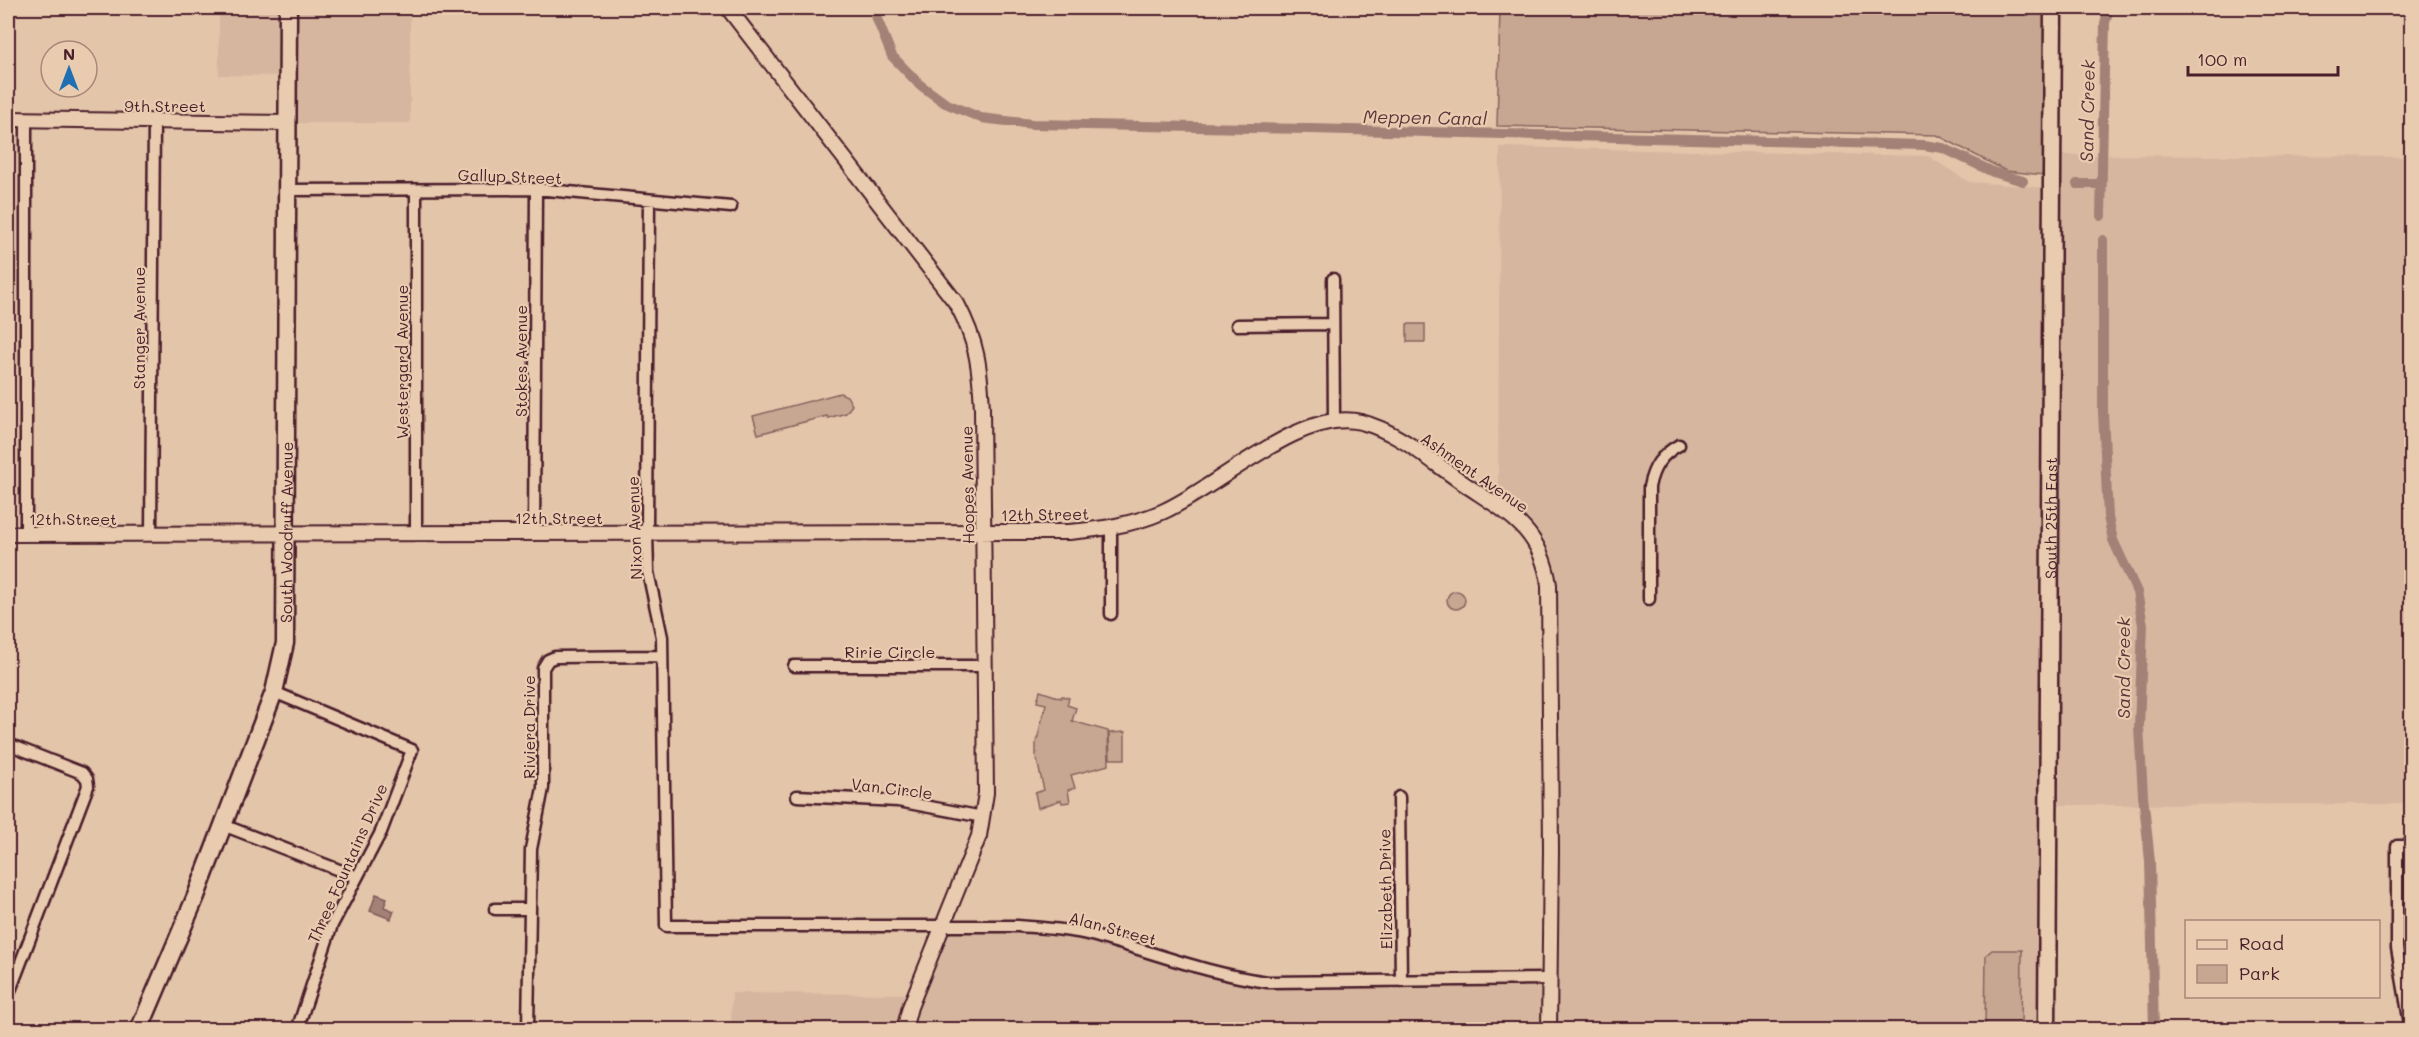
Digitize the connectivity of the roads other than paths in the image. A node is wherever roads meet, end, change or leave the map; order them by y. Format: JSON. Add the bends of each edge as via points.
{"nodes":[{"id":1,"x":288,"y":8,"type":"edge"},
{"id":2,"x":728,"y":8,"type":"edge"},
{"id":3,"x":2053,"y":8,"type":"edge"},
{"id":4,"x":8,"y":119,"type":"edge"},
{"id":5,"x":26,"y":119,"type":"junction"},
{"id":6,"x":154,"y":121,"type":"junction"},
{"id":7,"x":287,"y":123,"type":"junction"},
{"id":8,"x":536,"y":189,"type":"junction"},
{"id":9,"x":288,"y":190,"type":"junction"},
{"id":10,"x":416,"y":190,"type":"junction"},
{"id":11,"x":649,"y":200,"type":"junction"},
{"id":12,"x":731,"y":207,"type":"dead end"},
{"id":13,"x":1333,"y":279,"type":"dead end"},
{"id":14,"x":1333,"y":324,"type":"junction"},
{"id":15,"x":1237,"y":325,"type":"dead end"},
{"id":16,"x":1334,"y":420,"type":"junction"},
{"id":17,"x":1679,"y":445,"type":"dead end"},
{"id":18,"x":1111,"y":528,"type":"junction"},
{"id":19,"x":985,"y":532,"type":"junction"},
{"id":20,"x":647,"y":533,"type":"junction"},
{"id":21,"x":8,"y":534,"type":"edge"},
{"id":22,"x":26,"y":534,"type":"junction"},
{"id":23,"x":152,"y":534,"type":"junction"},
{"id":24,"x":286,"y":534,"type":"junction"},
{"id":25,"x":416,"y":534,"type":"junction"},
{"id":26,"x":534,"y":534,"type":"junction"},
{"id":27,"x":1649,"y":599,"type":"dead end"},
{"id":28,"x":1111,"y":614,"type":"dead end"},
{"id":29,"x":662,"y":656,"type":"junction"},
{"id":30,"x":794,"y":666,"type":"dead end"},
{"id":31,"x":985,"y":666,"type":"junction"},
{"id":32,"x":274,"y":692,"type":"junction"},
{"id":33,"x":8,"y":744,"type":"edge"},
{"id":34,"x":797,"y":796,"type":"dead end"},
{"id":35,"x":1399,"y":797,"type":"dead end"},
{"id":36,"x":983,"y":817,"type":"junction"},
{"id":37,"x":223,"y":825,"type":"junction"},
{"id":38,"x":2412,"y":846,"type":"edge"},
{"id":39,"x":357,"y":877,"type":"junction"},
{"id":40,"x":495,"y":909,"type":"dead end"},
{"id":41,"x":529,"y":909,"type":"junction"},
{"id":42,"x":942,"y":925,"type":"junction"},
{"id":43,"x":666,"y":926,"type":"joint"},
{"id":44,"x":1549,"y":980,"type":"junction"},
{"id":45,"x":1401,"y":981,"type":"junction"},
{"id":46,"x":8,"y":996,"type":"edge"},
{"id":47,"x":139,"y":1029,"type":"edge"},
{"id":48,"x":297,"y":1029,"type":"edge"},
{"id":49,"x":528,"y":1029,"type":"edge"},
{"id":50,"x":904,"y":1029,"type":"edge"},
{"id":51,"x":1549,"y":1029,"type":"edge"},
{"id":52,"x":2047,"y":1029,"type":"edge"},
{"id":53,"x":2411,"y":1029,"type":"edge"}],
"edges":[{"from":1,"to":7,"type":"main road","name":"South Woodruff Avenue"},
{"from":2,"to":19,"type":"street","name":"Hoopes Avenue","via":[[957,304],[969,327],[981,375]]},
{"from":3,"to":52,"type":"main road","name":"South 25th East"},
{"from":4,"to":5,"type":"street","name":"9th Street"},
{"from":5,"to":6,"type":"street","name":"9th Street"},
{"from":5,"to":22,"type":"street"},
{"from":6,"to":7,"type":"street","name":"9th Street"},
{"from":6,"to":23,"type":"street","name":"Stanger Avenue"},
{"from":7,"to":9,"type":"main road","name":"South Woodruff Avenue"},
{"from":8,"to":10,"type":"street","name":"Gallup Street"},
{"from":8,"to":11,"type":"street","name":"Gallup Street"},
{"from":8,"to":26,"type":"street","name":"Stokes Avenue"},
{"from":9,"to":10,"type":"street","name":"Gallup Street"},
{"from":9,"to":24,"type":"main road","name":"South Woodruff Avenue"},
{"from":10,"to":25,"type":"street","name":"Westergard Avenue"},
{"from":11,"to":12,"type":"street","name":"Gallup Street"},
{"from":11,"to":20,"type":"street","name":"Nixon Avenue"},
{"from":13,"to":14,"type":"street"},
{"from":14,"to":15,"type":"street"},
{"from":14,"to":16,"type":"street"},
{"from":16,"to":18,"type":"street","name":"Ashment Avenue","via":[[1305,429],[1164,512]]},
{"from":16,"to":44,"type":"street","name":"Ashment Avenue","via":[[1378,428],[1498,506],[1525,528],[1546,567]]},
{"from":17,"to":27,"type":"street","via":[[1662,456],[1650,481]]},
{"from":18,"to":19,"type":"street","name":"12th Street"},
{"from":18,"to":28,"type":"street"},
{"from":19,"to":20,"type":"street","name":"12th Street"},
{"from":19,"to":31,"type":"street","name":"Hoopes Avenue"},
{"from":20,"to":26,"type":"street","name":"12th Street"},
{"from":20,"to":29,"type":"street","name":"Nixon Avenue","via":[[648,572],[659,615]]},
{"from":21,"to":22,"type":"street","name":"12th Street"},
{"from":22,"to":23,"type":"street","name":"12th Street"},
{"from":23,"to":24,"type":"street","name":"12th Street"},
{"from":24,"to":25,"type":"street","name":"12th Street"},
{"from":24,"to":32,"type":"main road","name":"South Woodruff Avenue","via":[[285,643]]},
{"from":25,"to":26,"type":"street","name":"12th Street"},
{"from":29,"to":41,"type":"street","name":"Riviera Drive","via":[[555,657],[543,668],[543,788],[532,836]]},
{"from":29,"to":43,"type":"street","name":"Nixon Avenue"},
{"from":30,"to":31,"type":"street","name":"Ririe Circle"},
{"from":31,"to":36,"type":"street","name":"Hoopes Avenue"},
{"from":32,"to":37,"type":"main road","name":"South Woodruff Avenue"},
{"from":32,"to":39,"type":"street","name":"Three Fountains Drive","via":[[412,750],[381,832]]},
{"from":33,"to":46,"type":"street","via":[[82,773],[88,786]]},
{"from":34,"to":36,"type":"street","name":"Van Circle","via":[[898,801]]},
{"from":35,"to":45,"type":"street","name":"Elizabeth Drive"},
{"from":36,"to":42,"type":"street","name":"Hoopes Avenue","via":[[979,836]]},
{"from":37,"to":39,"type":"street"},
{"from":37,"to":47,"type":"main road","name":"South Woodruff Avenue"},
{"from":38,"to":53,"type":"street","via":[[2397,846],[2397,948]]},
{"from":39,"to":48,"type":"street","name":"Three Fountains Drive","via":[[332,925]]},
{"from":40,"to":41,"type":"street"},
{"from":41,"to":49,"type":"street","name":"Riviera Drive"},
{"from":42,"to":43,"type":"street","name":"Alan Street"},
{"from":42,"to":45,"type":"street","name":"Alan Street","via":[[1062,930],[1230,977],[1268,982]]},
{"from":42,"to":50,"type":"street","name":"Hoopes Avenue"},
{"from":44,"to":45,"type":"street","name":"Alan Street"},
{"from":44,"to":51,"type":"street","name":"Ashment Avenue"}]}
